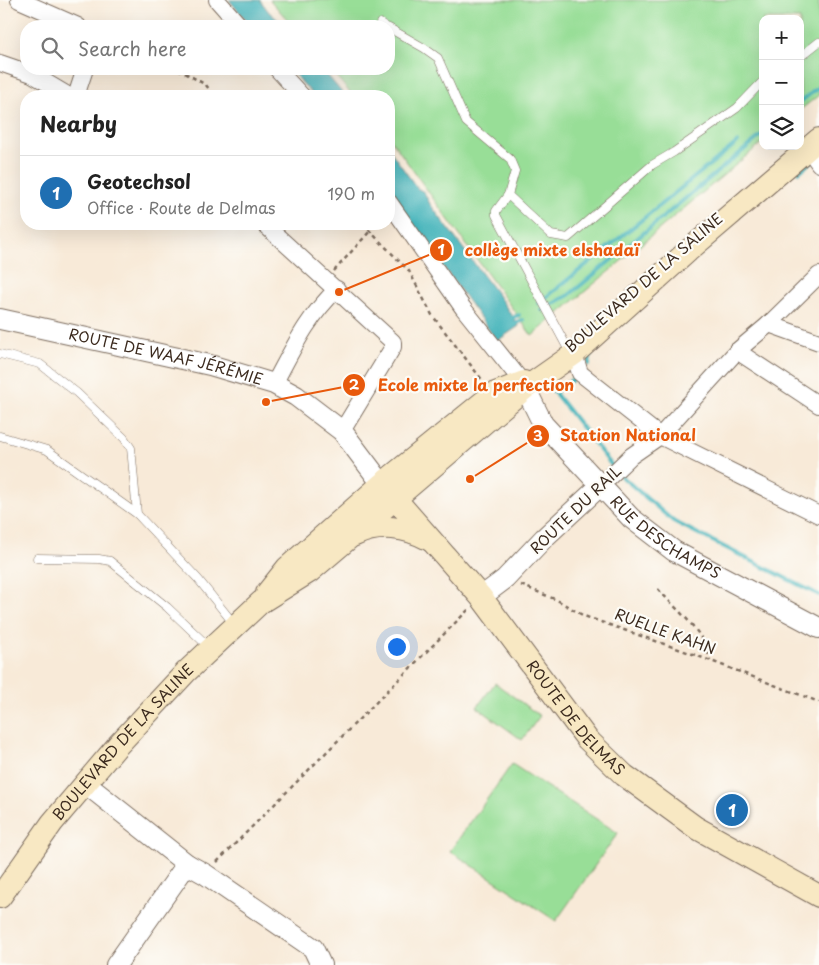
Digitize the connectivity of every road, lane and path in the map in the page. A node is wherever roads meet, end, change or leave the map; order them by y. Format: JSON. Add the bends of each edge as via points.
{"nodes":[{"id":1,"x":19,"y":0,"type":"edge"},
{"id":2,"x":217,"y":0,"type":"edge"},
{"id":3,"x":64,"y":20,"type":"edge"},
{"id":4,"x":235,"y":20,"type":"edge"},
{"id":5,"x":395,"y":32,"type":"edge"},
{"id":6,"x":819,"y":42,"type":"edge"},
{"id":7,"x":804,"y":54,"type":"edge"},
{"id":8,"x":0,"y":63,"type":"edge"},
{"id":9,"x":20,"y":70,"type":"edge"},
{"id":10,"x":34,"y":75,"type":"edge"},
{"id":11,"x":84,"y":75,"type":"edge"},
{"id":12,"x":188,"y":75,"type":"edge"},
{"id":13,"x":283,"y":75,"type":"edge"},
{"id":14,"x":759,"y":85,"type":"edge"},
{"id":15,"x":59,"y":90,"type":"edge"},
{"id":16,"x":78,"y":90,"type":"edge"},
{"id":17,"x":210,"y":90,"type":"edge"},
{"id":18,"x":296,"y":90,"type":"edge"},
{"id":19,"x":816,"y":146,"type":"edge"},
{"id":20,"x":508,"y":195,"type":"junction"},
{"id":21,"x":395,"y":211,"type":"edge"},
{"id":22,"x":271,"y":230,"type":"edge"},
{"id":23,"x":370,"y":231,"type":"joint"},
{"id":24,"x":819,"y":275,"type":"edge"},
{"id":25,"x":332,"y":284,"type":"junction"},
{"id":26,"x":0,"y":319,"type":"edge"},
{"id":27,"x":768,"y":324,"type":"junction"},
{"id":28,"x":819,"y":342,"type":"edge"},
{"id":29,"x":737,"y":351,"type":"junction"},
{"id":30,"x":571,"y":352,"type":"junction"},
{"id":31,"x":0,"y":354,"type":"edge"},
{"id":32,"x":274,"y":384,"type":"junction"},
{"id":33,"x":524,"y":386,"type":"junction"},
{"id":34,"x":493,"y":394,"type":"junction"},
{"id":35,"x":819,"y":405,"type":"edge"},
{"id":36,"x":342,"y":431,"type":"junction"},
{"id":37,"x":0,"y":436,"type":"edge"},
{"id":38,"x":660,"y":436,"type":"junction"},
{"id":39,"x":606,"y":481,"type":"junction"},
{"id":40,"x":388,"y":490,"type":"junction"},
{"id":41,"x":137,"y":514,"type":"junction"},
{"id":42,"x":819,"y":515,"type":"edge"},
{"id":43,"x":348,"y":539,"type":"junction"},
{"id":44,"x":432,"y":542,"type":"junction"},
{"id":45,"x":37,"y":558,"type":"dead end"},
{"id":46,"x":505,"y":579,"type":"junction"},
{"id":47,"x":658,"y":589,"type":"dead end"},
{"id":48,"x":481,"y":597,"type":"junction"},
{"id":49,"x":261,"y":602,"type":"junction"},
{"id":50,"x":236,"y":626,"type":"junction"},
{"id":51,"x":819,"y":628,"type":"edge"},
{"id":52,"x":211,"y":649,"type":"junction"},
{"id":53,"x":710,"y":660,"type":"junction"},
{"id":54,"x":819,"y":702,"type":"edge"},
{"id":55,"x":86,"y":784,"type":"junction"},
{"id":56,"x":187,"y":864,"type":"junction"},
{"id":57,"x":205,"y":874,"type":"junction"},
{"id":58,"x":819,"y":896,"type":"edge"},
{"id":59,"x":0,"y":897,"type":"edge"},
{"id":60,"x":116,"y":965,"type":"edge"},
{"id":61,"x":321,"y":965,"type":"edge"}],
"edges":[{"from":1,"to":3,"type":"street"},
{"from":2,"to":4,"type":"street"},
{"from":5,"to":20,"type":"lane","via":[[434,53],[466,122],[510,159],[515,171]]},
{"from":6,"to":7,"type":"lane"},
{"from":8,"to":9,"type":"street"},
{"from":10,"to":15,"type":"street"},
{"from":11,"to":16,"type":"street"},
{"from":12,"to":17,"type":"path"},
{"from":13,"to":18,"type":"street"},
{"from":14,"to":20,"type":"lane","via":[[737,108],[652,165],[568,238],[551,235]]},
{"from":19,"to":30,"type":"main road","name":"BOULEVARD DE LA SALINE"},
{"from":20,"to":30,"type":"lane","via":[[496,215]]},
{"from":21,"to":33,"type":"street","via":[[463,308]]},
{"from":22,"to":25,"type":"street"},
{"from":23,"to":25,"type":"path"},
{"from":23,"to":34,"type":"path","via":[[409,271],[432,315]]},
{"from":24,"to":27,"type":"street","name":"ROUTE DU RAIL"},
{"from":25,"to":32,"type":"street","via":[[302,330]]},
{"from":25,"to":36,"type":"street","via":[[393,342],[393,348]]},
{"from":26,"to":32,"type":"street","name":"ROUTE DE WAAF JÉRÉMIE","via":[[210,364]]},
{"from":27,"to":28,"type":"street"},
{"from":27,"to":29,"type":"street","name":"ROUTE DU RAIL"},
{"from":29,"to":35,"type":"street"},
{"from":29,"to":38,"type":"street","name":"ROUTE DU RAIL"},
{"from":30,"to":33,"type":"main road","name":"BOULEVARD DE LA SALINE"},
{"from":30,"to":38,"type":"street","via":[[580,373]]},
{"from":31,"to":41,"type":"lane","via":[[40,364],[77,393],[124,438],[132,458]]},
{"from":32,"to":36,"type":"street","name":"ROUTE DE WAAF JÉRÉMIE","via":[[296,396]]},
{"from":33,"to":34,"type":"main road","name":"BOULEVARD DE LA SALINE"},
{"from":33,"to":39,"type":"street","name":"RUE DESCHAMPS","via":[[543,424]]},
{"from":33,"to":40,"type":"main road","name":"BOULEVARD DE LA SALINE","via":[[503,409]]},
{"from":34,"to":40,"type":"main road","name":"BOULEVARD DE LA SALINE"},
{"from":36,"to":40,"type":"street","name":"ROUTE DE WAAF JÉRÉMIE"},
{"from":37,"to":41,"type":"lane","via":[[47,450]]},
{"from":38,"to":39,"type":"street","name":"ROUTE DU RAIL","via":[[632,456]]},
{"from":38,"to":42,"type":"street"},
{"from":39,"to":46,"type":"street","name":"ROUTE DU RAIL"},
{"from":39,"to":51,"type":"street","name":"RUE DESCHAMPS","via":[[631,518],[674,551]]},
{"from":40,"to":43,"type":"main road","name":"BOULEVARD DE LA SALINE"},
{"from":40,"to":44,"type":"main road","name":"ROUTE DE DELMAS"},
{"from":40,"to":49,"type":"main road","name":"BOULEVARD DE LA SALINE","via":[[279,576]]},
{"from":41,"to":50,"type":"lane","via":[[198,579]]},
{"from":43,"to":44,"type":"main road","via":[[384,528],[410,531]]},
{"from":43,"to":49,"type":"main road","name":"BOULEVARD DE LA SALINE","via":[[308,572]]},
{"from":44,"to":48,"type":"main road","name":"ROUTE DE DELMAS"},
{"from":45,"to":52,"type":"lane","via":[[99,558],[110,561],[167,607]]},
{"from":46,"to":48,"type":"street","name":"ROUTE DU RAIL"},
{"from":46,"to":53,"type":"path","name":"RUELLE KAHN","via":[[557,600],[584,616]]},
{"from":47,"to":53,"type":"path","via":[[691,623],[706,644]]},
{"from":48,"to":57,"type":"path"},
{"from":48,"to":58,"type":"main road","name":"ROUTE DE DELMAS","via":[[587,739],[624,775],[695,827]]},
{"from":49,"to":50,"type":"main road","name":"BOULEVARD DE LA SALINE"},
{"from":50,"to":52,"type":"main road","name":"BOULEVARD DE LA SALINE"},
{"from":52,"to":55,"type":"main road","name":"BOULEVARD DE LA SALINE","via":[[118,745]]},
{"from":53,"to":54,"type":"path","name":"RUELLE KAHN"},
{"from":55,"to":56,"type":"street"},
{"from":55,"to":59,"type":"main road","name":"BOULEVARD DE LA SALINE","via":[[52,823]]},
{"from":56,"to":57,"type":"street"},
{"from":56,"to":60,"type":"street"},
{"from":57,"to":61,"type":"street","via":[[313,948]]}]}
